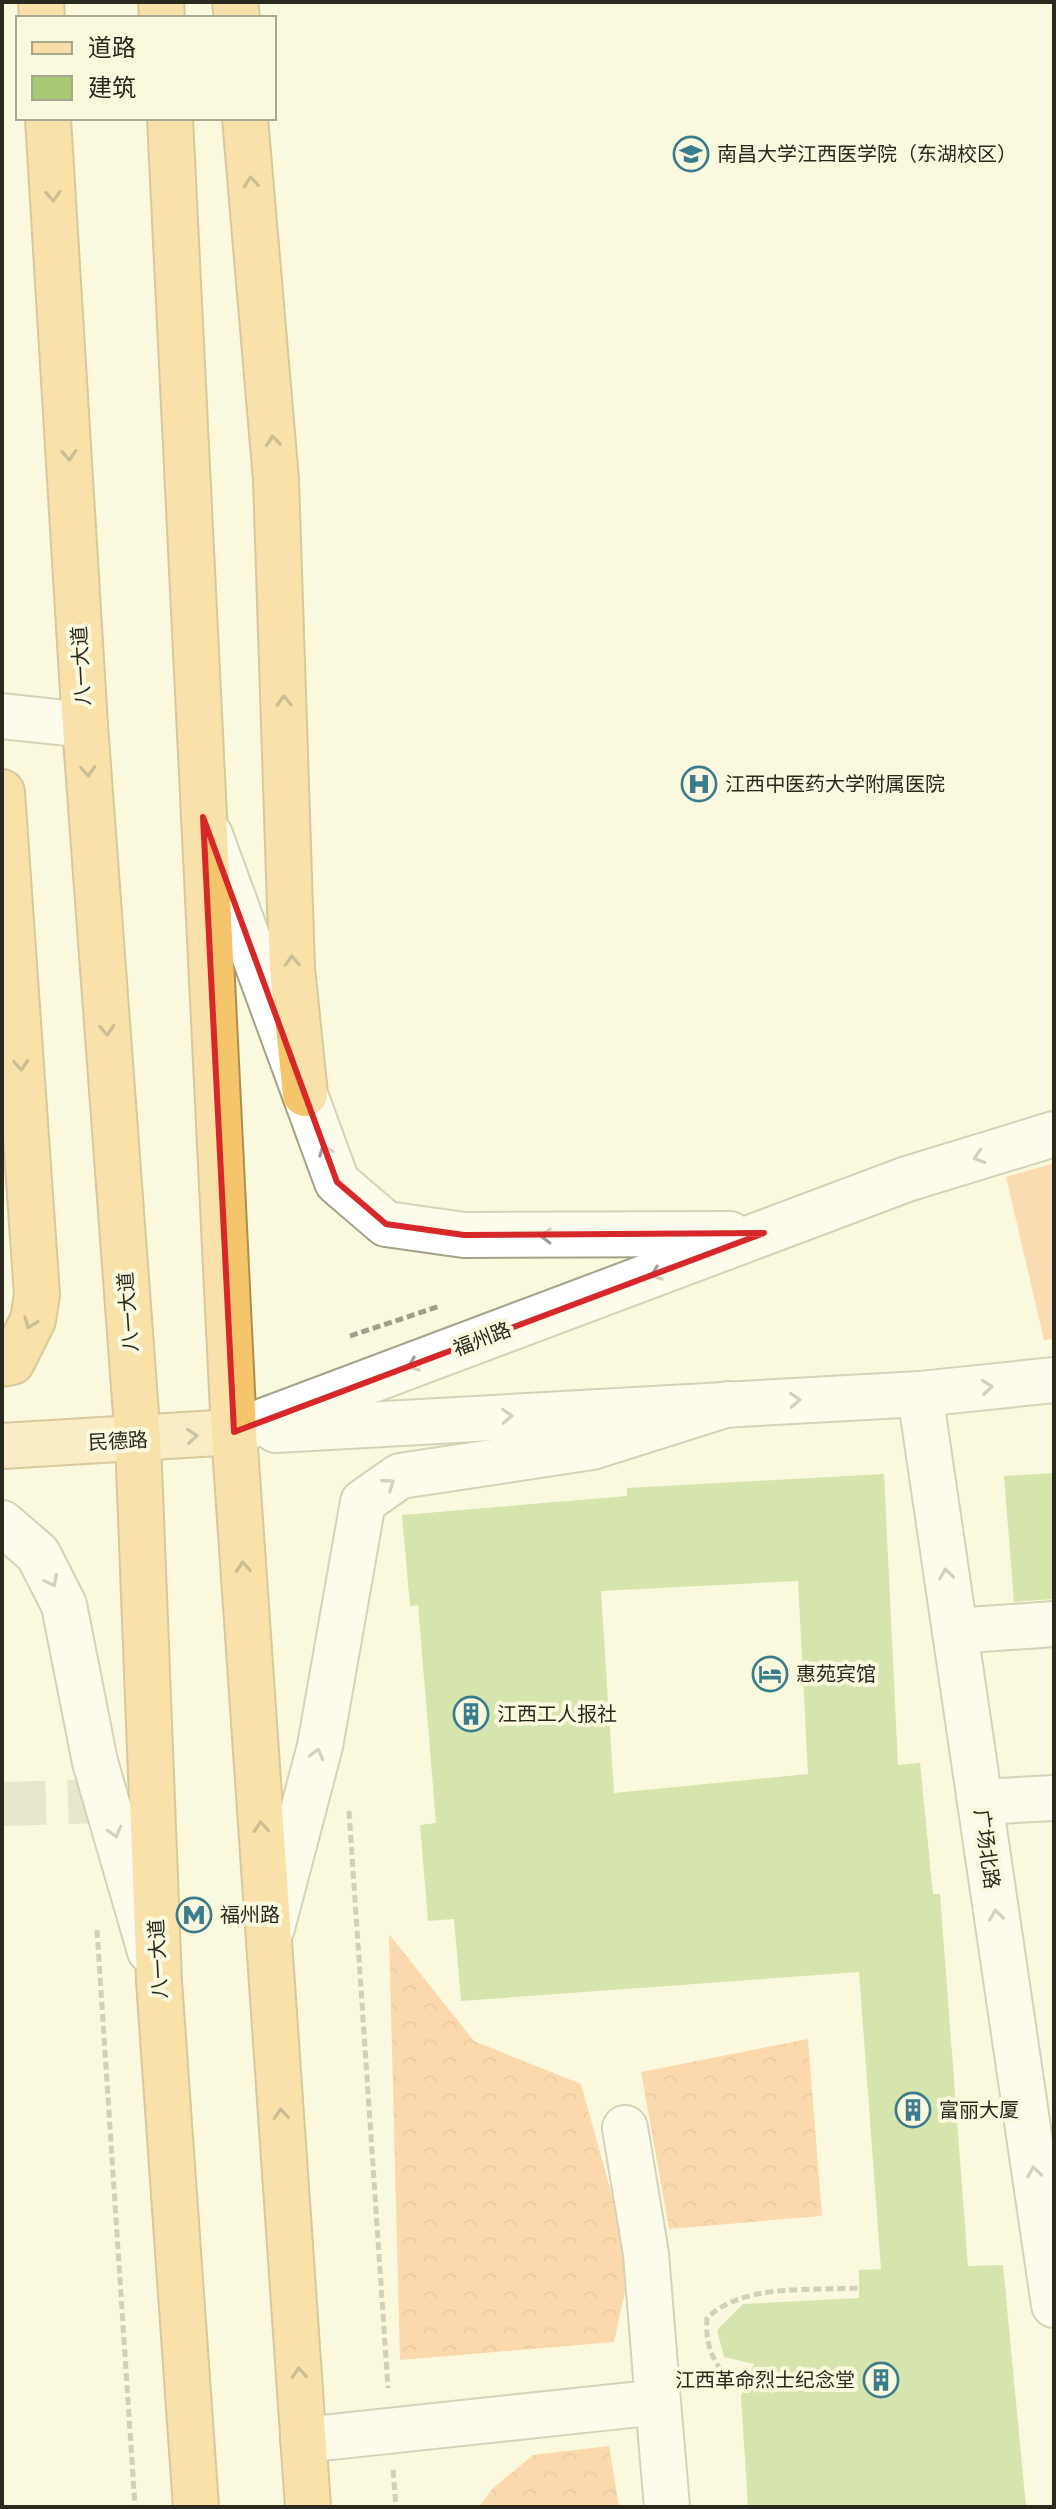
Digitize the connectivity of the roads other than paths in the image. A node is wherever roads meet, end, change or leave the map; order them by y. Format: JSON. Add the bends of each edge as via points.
{"nodes":[{"id":1,"x":48,"y":120,"type":"edge"},
{"id":2,"x":170,"y":120,"type":"edge"},
{"id":3,"x":245,"y":120,"type":"edge"},
{"id":4,"x":2,"y":716,"type":"edge"},
{"id":5,"x":85,"y":725,"type":"junction"},
{"id":6,"x":2,"y":792,"type":"edge"},
{"id":7,"x":203,"y":817,"type":"junction"},
{"id":8,"x":305,"y":1094,"type":"junction"},
{"id":9,"x":1054,"y":1134,"type":"edge"},
{"id":10,"x":764,"y":1233,"type":"junction"},
{"id":11,"x":2,"y":1364,"type":"edge"},
{"id":12,"x":1054,"y":1380,"type":"edge"},
{"id":13,"x":920,"y":1394,"type":"junction"},
{"id":14,"x":728,"y":1404,"type":"junction"},
{"id":15,"x":234,"y":1432,"type":"junction"},
{"id":16,"x":138,"y":1441,"type":"junction"},
{"id":17,"x":2,"y":1446,"type":"edge"},
{"id":18,"x":2,"y":1523,"type":"edge"},
{"id":19,"x":1054,"y":1624,"type":"edge"},
{"id":20,"x":955,"y":1631,"type":"junction"},
{"id":21,"x":1054,"y":1798,"type":"edge"},
{"id":22,"x":980,"y":1802,"type":"junction"},
{"id":23,"x":269,"y":1938,"type":"junction"},
{"id":24,"x":159,"y":1981,"type":"junction"},
{"id":25,"x":1040,"y":2116,"type":"edge"},
{"id":26,"x":625,"y":2128,"type":"dead end"},
{"id":27,"x":1054,"y":2305,"type":"edge"},
{"id":28,"x":658,"y":2402,"type":"junction"},
{"id":29,"x":303,"y":2440,"type":"junction"},
{"id":30,"x":196,"y":2507,"type":"edge"},
{"id":31,"x":308,"y":2507,"type":"edge"},
{"id":32,"x":667,"y":2507,"type":"edge"}],
"edges":[{"from":1,"to":5,"type":"highway","name":"八一大道","one_way":true},
{"from":2,"to":7,"type":"highway"},
{"from":8,"to":3,"type":"highway","one_way":true,"via":[[292,968],[276,480]]},
{"from":4,"to":5,"type":"street"},
{"from":5,"to":16,"type":"highway","name":"八一大道","one_way":true},
{"from":6,"to":11,"type":"highway","one_way":true,"via":[[37,1295],[33,1320],[12,1362]]},
{"from":7,"to":8,"type":"street"},
{"from":7,"to":15,"type":"highway"},
{"from":10,"to":8,"type":"street","one_way":true,"via":[[464,1235],[386,1224],[337,1182]]},
{"from":9,"to":10,"type":"street","name":"福州路","one_way":true,"via":[[907,1179]]},
{"from":10,"to":15,"type":"street","name":"福州路","one_way":true},
{"from":13,"to":12,"type":"street","one_way":true},
{"from":14,"to":13,"type":"street","one_way":true},
{"from":20,"to":13,"type":"street","name":"广场北路","one_way":true},
{"from":15,"to":14,"type":"street","one_way":true},
{"from":23,"to":14,"type":"street","one_way":true,"via":[[320,1746],[363,1502],[400,1476],[592,1447]]},
{"from":16,"to":15,"type":"main road","name":"民德路","one_way":true},
{"from":23,"to":15,"type":"highway","one_way":true},
{"from":16,"to":17,"type":"main road","name":"民德路"},
{"from":16,"to":24,"type":"highway","name":"八一大道"},
{"from":18,"to":24,"type":"street","one_way":true,"via":[[38,1554],[64,1605],[95,1762]]},
{"from":19,"to":20,"type":"street"},
{"from":20,"to":22,"type":"street","name":"广场北路"},
{"from":21,"to":22,"type":"street"},
{"from":25,"to":22,"type":"street","name":"广场北路","one_way":true},
{"from":29,"to":23,"type":"highway","one_way":true},
{"from":24,"to":30,"type":"highway","name":"八一大道"},
{"from":27,"to":25,"type":"street","name":"广场北路","one_way":true},
{"from":26,"to":28,"type":"street","via":[[646,2254]]},
{"from":28,"to":29,"type":"street"},
{"from":28,"to":32,"type":"street"},
{"from":29,"to":31,"type":"highway"}]}
